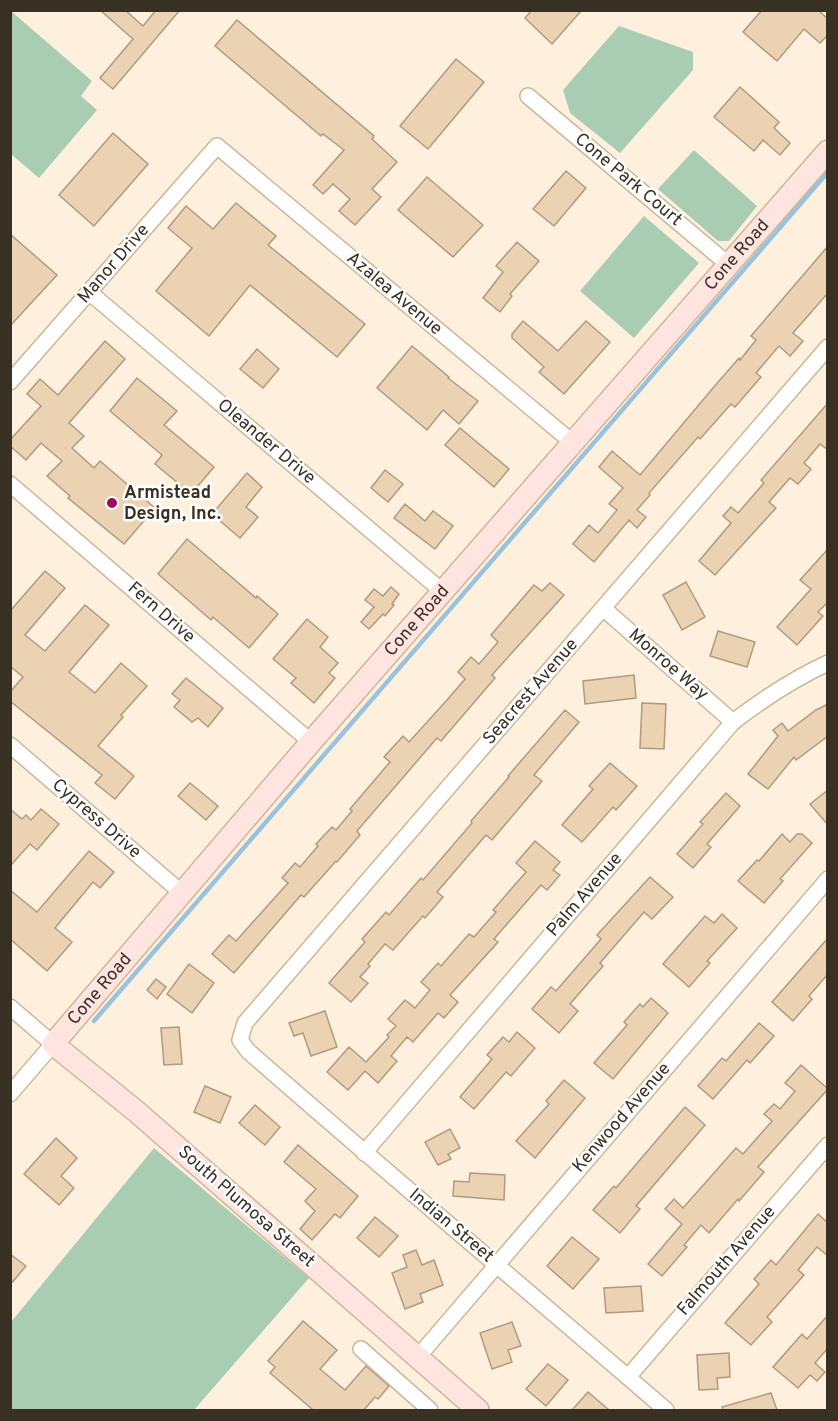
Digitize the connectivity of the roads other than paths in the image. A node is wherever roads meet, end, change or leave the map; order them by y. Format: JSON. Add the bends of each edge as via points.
{"nodes":[{"id":1,"x":528,"y":96,"type":"dead end"},
{"id":2,"x":217,"y":146,"type":"joint"},
{"id":3,"x":828,"y":151,"type":"edge"},
{"id":4,"x":729,"y":264,"type":"junction"},
{"id":5,"x":89,"y":292,"type":"junction"},
{"id":6,"x":828,"y":347,"type":"edge"},
{"id":7,"x":10,"y":382,"type":"edge"},
{"id":8,"x":572,"y":442,"type":"junction"},
{"id":9,"x":10,"y":484,"type":"edge"},
{"id":10,"x":442,"y":591,"type":"junction"},
{"id":11,"x":603,"y":608,"type":"junction"},
{"id":12,"x":828,"y":663,"type":"edge"},
{"id":13,"x":733,"y":722,"type":"junction"},
{"id":14,"x":311,"y":742,"type":"junction"},
{"id":15,"x":10,"y":745,"type":"edge"},
{"id":16,"x":828,"y":879,"type":"edge"},
{"id":17,"x":182,"y":893,"type":"junction"},
{"id":18,"x":10,"y":1007,"type":"edge"},
{"id":19,"x":240,"y":1040,"type":"joint"},
{"id":20,"x":53,"y":1044,"type":"junction"},
{"id":21,"x":10,"y":1094,"type":"edge"},
{"id":22,"x":828,"y":1145,"type":"edge"},
{"id":23,"x":364,"y":1153,"type":"junction"},
{"id":24,"x":497,"y":1265,"type":"junction"},
{"id":25,"x":361,"y":1349,"type":"dead end"},
{"id":26,"x":417,"y":1358,"type":"junction"},
{"id":27,"x":628,"y":1377,"type":"junction"},
{"id":28,"x":472,"y":1409,"type":"edge"},
{"id":29,"x":430,"y":1410,"type":"edge"},
{"id":30,"x":666,"y":1410,"type":"edge"}],
"edges":[{"from":1,"to":4,"type":"street","name":"Cone Park Court"},
{"from":2,"to":5,"type":"street","name":"Manor Drive"},
{"from":2,"to":8,"type":"street","name":"Azalea Avenue"},
{"from":3,"to":4,"type":"street","name":"Cone Road"},
{"from":4,"to":8,"type":"street","name":"Cone Road"},
{"from":5,"to":7,"type":"street","name":"Manor Drive"},
{"from":5,"to":10,"type":"street","name":"Oleander Drive"},
{"from":6,"to":11,"type":"street","name":"Seacrest Avenue"},
{"from":8,"to":10,"type":"street","name":"Cone Road"},
{"from":9,"to":14,"type":"street","name":"Fern Drive"},
{"from":10,"to":14,"type":"street","name":"Cone Road"},
{"from":11,"to":13,"type":"street","name":"Monroe Way"},
{"from":11,"to":19,"type":"street","name":"Seacrest Avenue","via":[[245,1023]]},
{"from":12,"to":13,"type":"street","name":"Palm Avenue","via":[[766,697]]},
{"from":13,"to":23,"type":"street","name":"Palm Avenue"},
{"from":14,"to":17,"type":"street","name":"Cone Road"},
{"from":15,"to":17,"type":"street","name":"Cypress Drive"},
{"from":16,"to":24,"type":"street","name":"Kenwood Avenue"},
{"from":17,"to":20,"type":"street","name":"Cone Road"},
{"from":18,"to":20,"type":"street","name":"South Plumosa Street"},
{"from":19,"to":23,"type":"street","name":"Indian Street"},
{"from":20,"to":21,"type":"street","name":"Cone Road"},
{"from":20,"to":26,"type":"street","name":"South Plumosa Street","via":[[137,1112]]},
{"from":22,"to":27,"type":"street","name":"Falmouth Avenue"},
{"from":23,"to":24,"type":"street","name":"Indian Street"},
{"from":24,"to":26,"type":"street","name":"Kenwood Avenue"},
{"from":24,"to":27,"type":"street","name":"Indian Street"},
{"from":25,"to":29,"type":"street"},
{"from":26,"to":28,"type":"street","name":"South Plumosa Street"},
{"from":27,"to":30,"type":"street","name":"Indian Street"}]}
